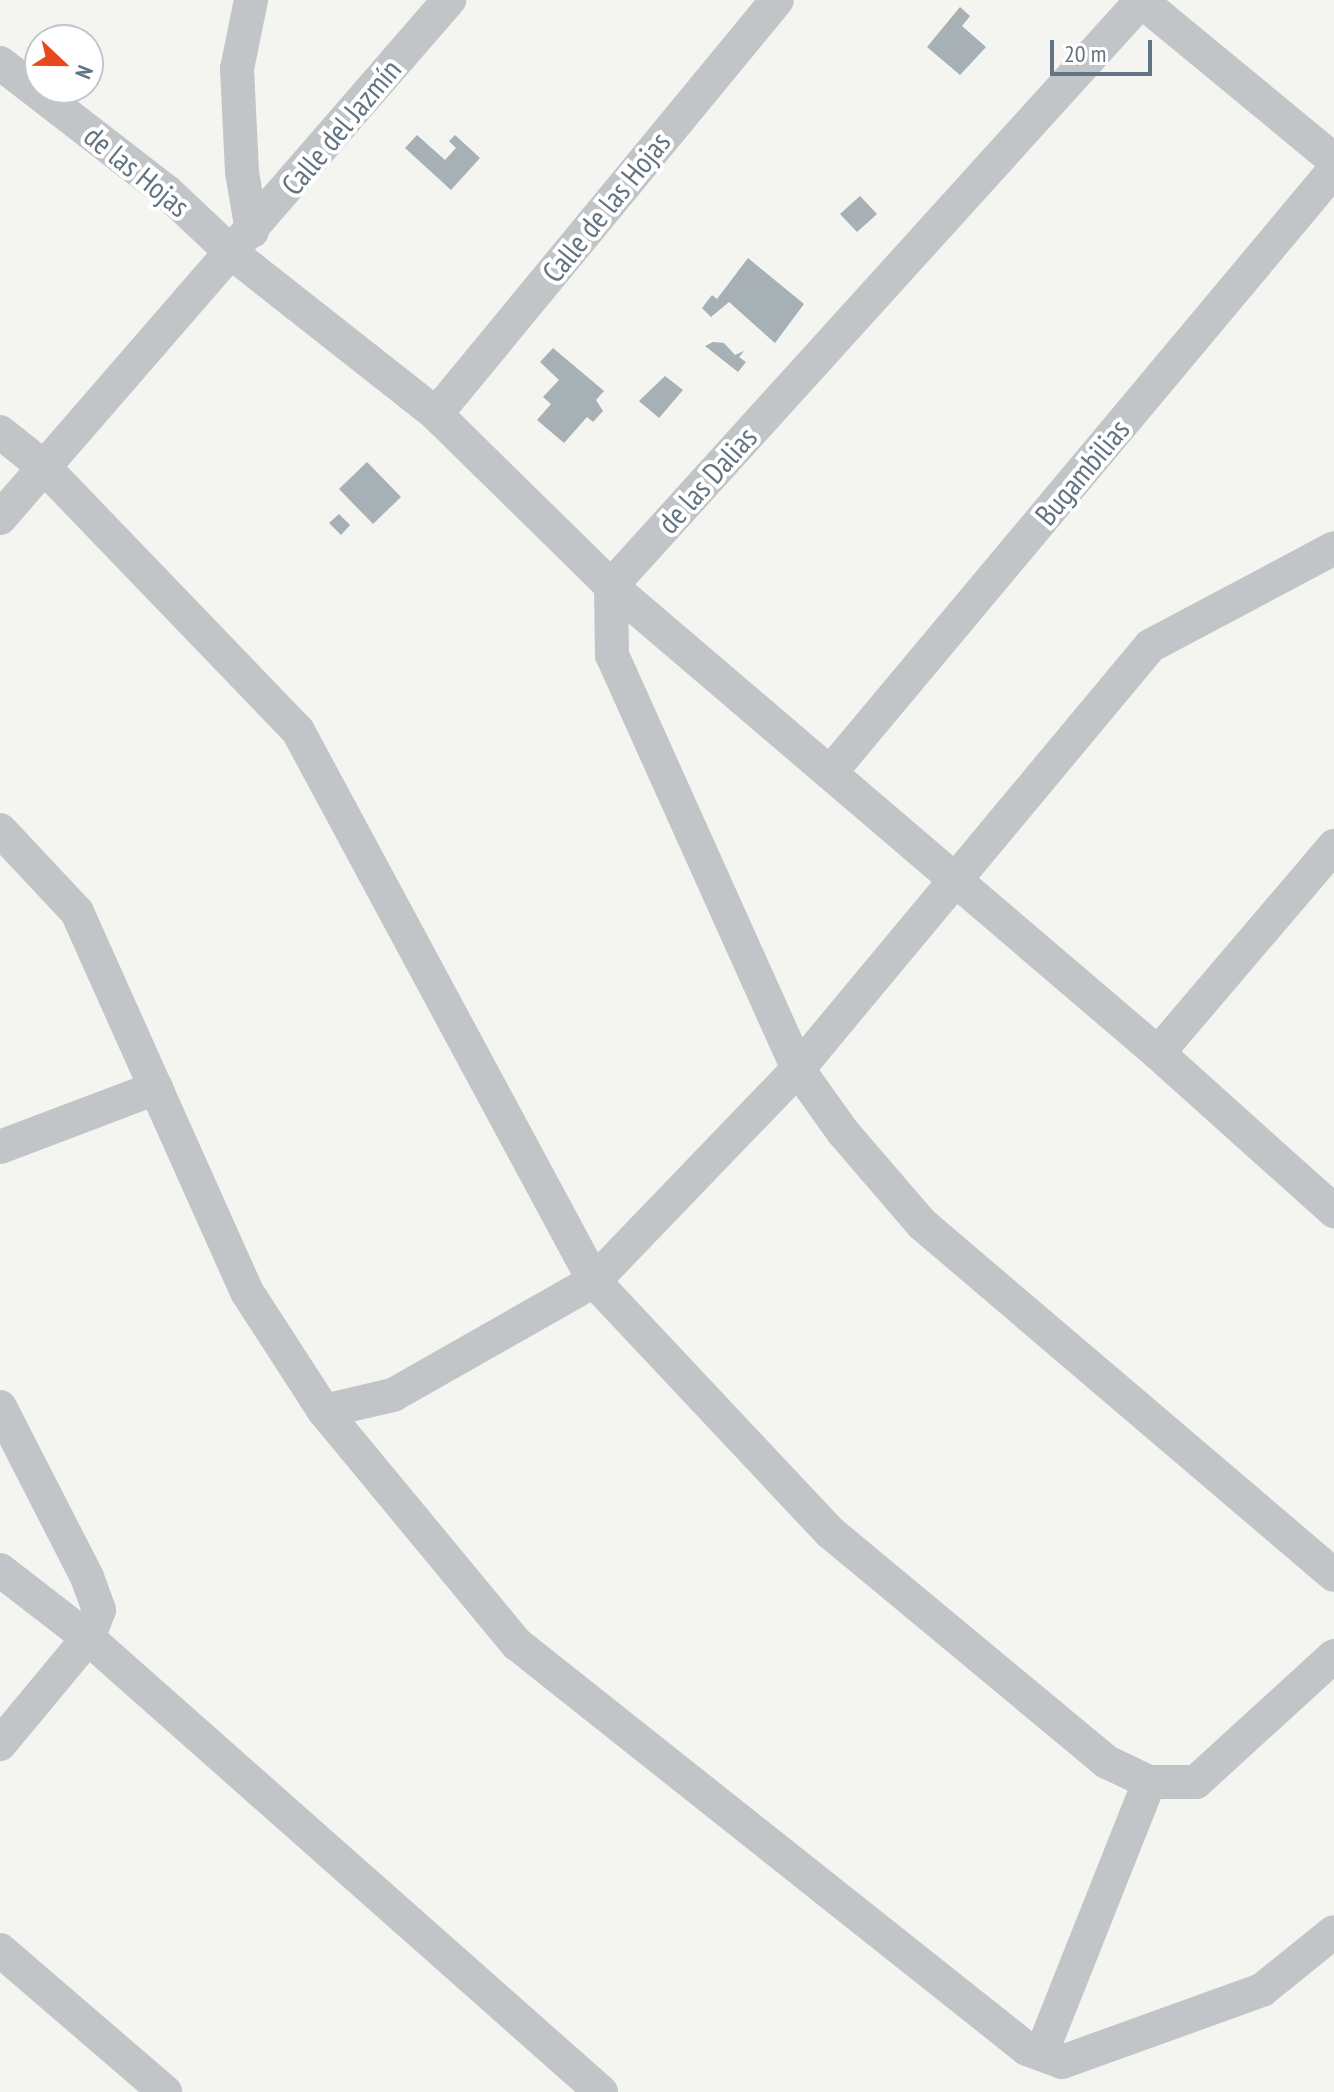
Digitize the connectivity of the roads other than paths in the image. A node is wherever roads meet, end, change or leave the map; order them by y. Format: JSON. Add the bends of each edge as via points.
{"nodes":[{"id":1,"x":251,"y":0,"type":"edge"},
{"id":2,"x":449,"y":0,"type":"edge"},
{"id":3,"x":777,"y":0,"type":"edge"},
{"id":4,"x":1140,"y":0,"type":"edge"},
{"id":5,"x":0,"y":63,"type":"edge"},
{"id":6,"x":1334,"y":160,"type":"edge"},
{"id":7,"x":1334,"y":170,"type":"edge"},
{"id":8,"x":243,"y":243,"type":"junction"},
{"id":9,"x":436,"y":414,"type":"junction"},
{"id":10,"x":0,"y":432,"type":"edge"},
{"id":11,"x":44,"y":467,"type":"junction"},
{"id":12,"x":0,"y":518,"type":"edge"},
{"id":13,"x":1334,"y":548,"type":"edge"},
{"id":14,"x":611,"y":586,"type":"junction"},
{"id":15,"x":830,"y":773,"type":"junction"},
{"id":16,"x":0,"y":830,"type":"edge"},
{"id":17,"x":1334,"y":846,"type":"edge"},
{"id":18,"x":956,"y":883,"type":"junction"},
{"id":19,"x":1158,"y":1053,"type":"junction"},
{"id":20,"x":798,"y":1069,"type":"junction"},
{"id":21,"x":156,"y":1088,"type":"junction"},
{"id":22,"x":0,"y":1147,"type":"edge"},
{"id":23,"x":1334,"y":1211,"type":"edge"},
{"id":24,"x":594,"y":1281,"type":"junction"},
{"id":25,"x":0,"y":1407,"type":"edge"},
{"id":26,"x":324,"y":1411,"type":"junction"},
{"id":27,"x":0,"y":1570,"type":"edge"},
{"id":28,"x":1334,"y":1575,"type":"edge"},
{"id":29,"x":88,"y":1638,"type":"junction"},
{"id":30,"x":1334,"y":1656,"type":"edge"},
{"id":31,"x":0,"y":1744,"type":"edge"},
{"id":32,"x":1149,"y":1782,"type":"junction"},
{"id":33,"x":1334,"y":1932,"type":"edge"},
{"id":34,"x":0,"y":1950,"type":"edge"},
{"id":35,"x":1041,"y":2054,"type":"junction"},
{"id":36,"x":165,"y":2092,"type":"edge"},
{"id":37,"x":601,"y":2092,"type":"edge"}],
"edges":[{"from":1,"to":8,"type":"street","via":[[237,69]]},
{"from":2,"to":8,"type":"street","name":"Calle del Jazmín"},
{"from":3,"to":9,"type":"street","name":"Calle de las Hojas"},
{"from":4,"to":6,"type":"street"},
{"from":4,"to":14,"type":"street","name":"de las Dalias"},
{"from":5,"to":8,"type":"street","name":"de las Hojas","via":[[167,192]]},
{"from":7,"to":15,"type":"street","name":"Bugambilias"},
{"from":8,"to":9,"type":"street"},
{"from":8,"to":11,"type":"street","name":"Calle del Jazmín"},
{"from":9,"to":14,"type":"street"},
{"from":10,"to":11,"type":"street"},
{"from":11,"to":12,"type":"street","name":"Calle del Jazmín"},
{"from":11,"to":24,"type":"street","via":[[298,731]]},
{"from":13,"to":18,"type":"street","via":[[1150,646]]},
{"from":14,"to":15,"type":"street"},
{"from":14,"to":20,"type":"street","via":[[612,655]]},
{"from":15,"to":18,"type":"street"},
{"from":16,"to":21,"type":"street","via":[[77,912]]},
{"from":17,"to":19,"type":"street"},
{"from":18,"to":19,"type":"street"},
{"from":18,"to":20,"type":"street"},
{"from":19,"to":23,"type":"street"},
{"from":20,"to":24,"type":"street"},
{"from":20,"to":28,"type":"street","via":[[842,1131],[922,1224]]},
{"from":21,"to":22,"type":"street"},
{"from":21,"to":26,"type":"street","via":[[247,1292]]},
{"from":24,"to":26,"type":"street","via":[[393,1395]]},
{"from":24,"to":32,"type":"street","via":[[831,1533],[1107,1762]]},
{"from":25,"to":29,"type":"street","via":[[87,1577],[99,1610]]},
{"from":26,"to":35,"type":"street","via":[[517,1644],[1027,2049]]},
{"from":27,"to":29,"type":"street"},
{"from":29,"to":31,"type":"street"},
{"from":29,"to":37,"type":"street"},
{"from":30,"to":32,"type":"street","via":[[1196,1782]]},
{"from":32,"to":35,"type":"street"},
{"from":33,"to":35,"type":"street","via":[[1262,1990],[1062,2062]]},
{"from":34,"to":36,"type":"street"}]}
